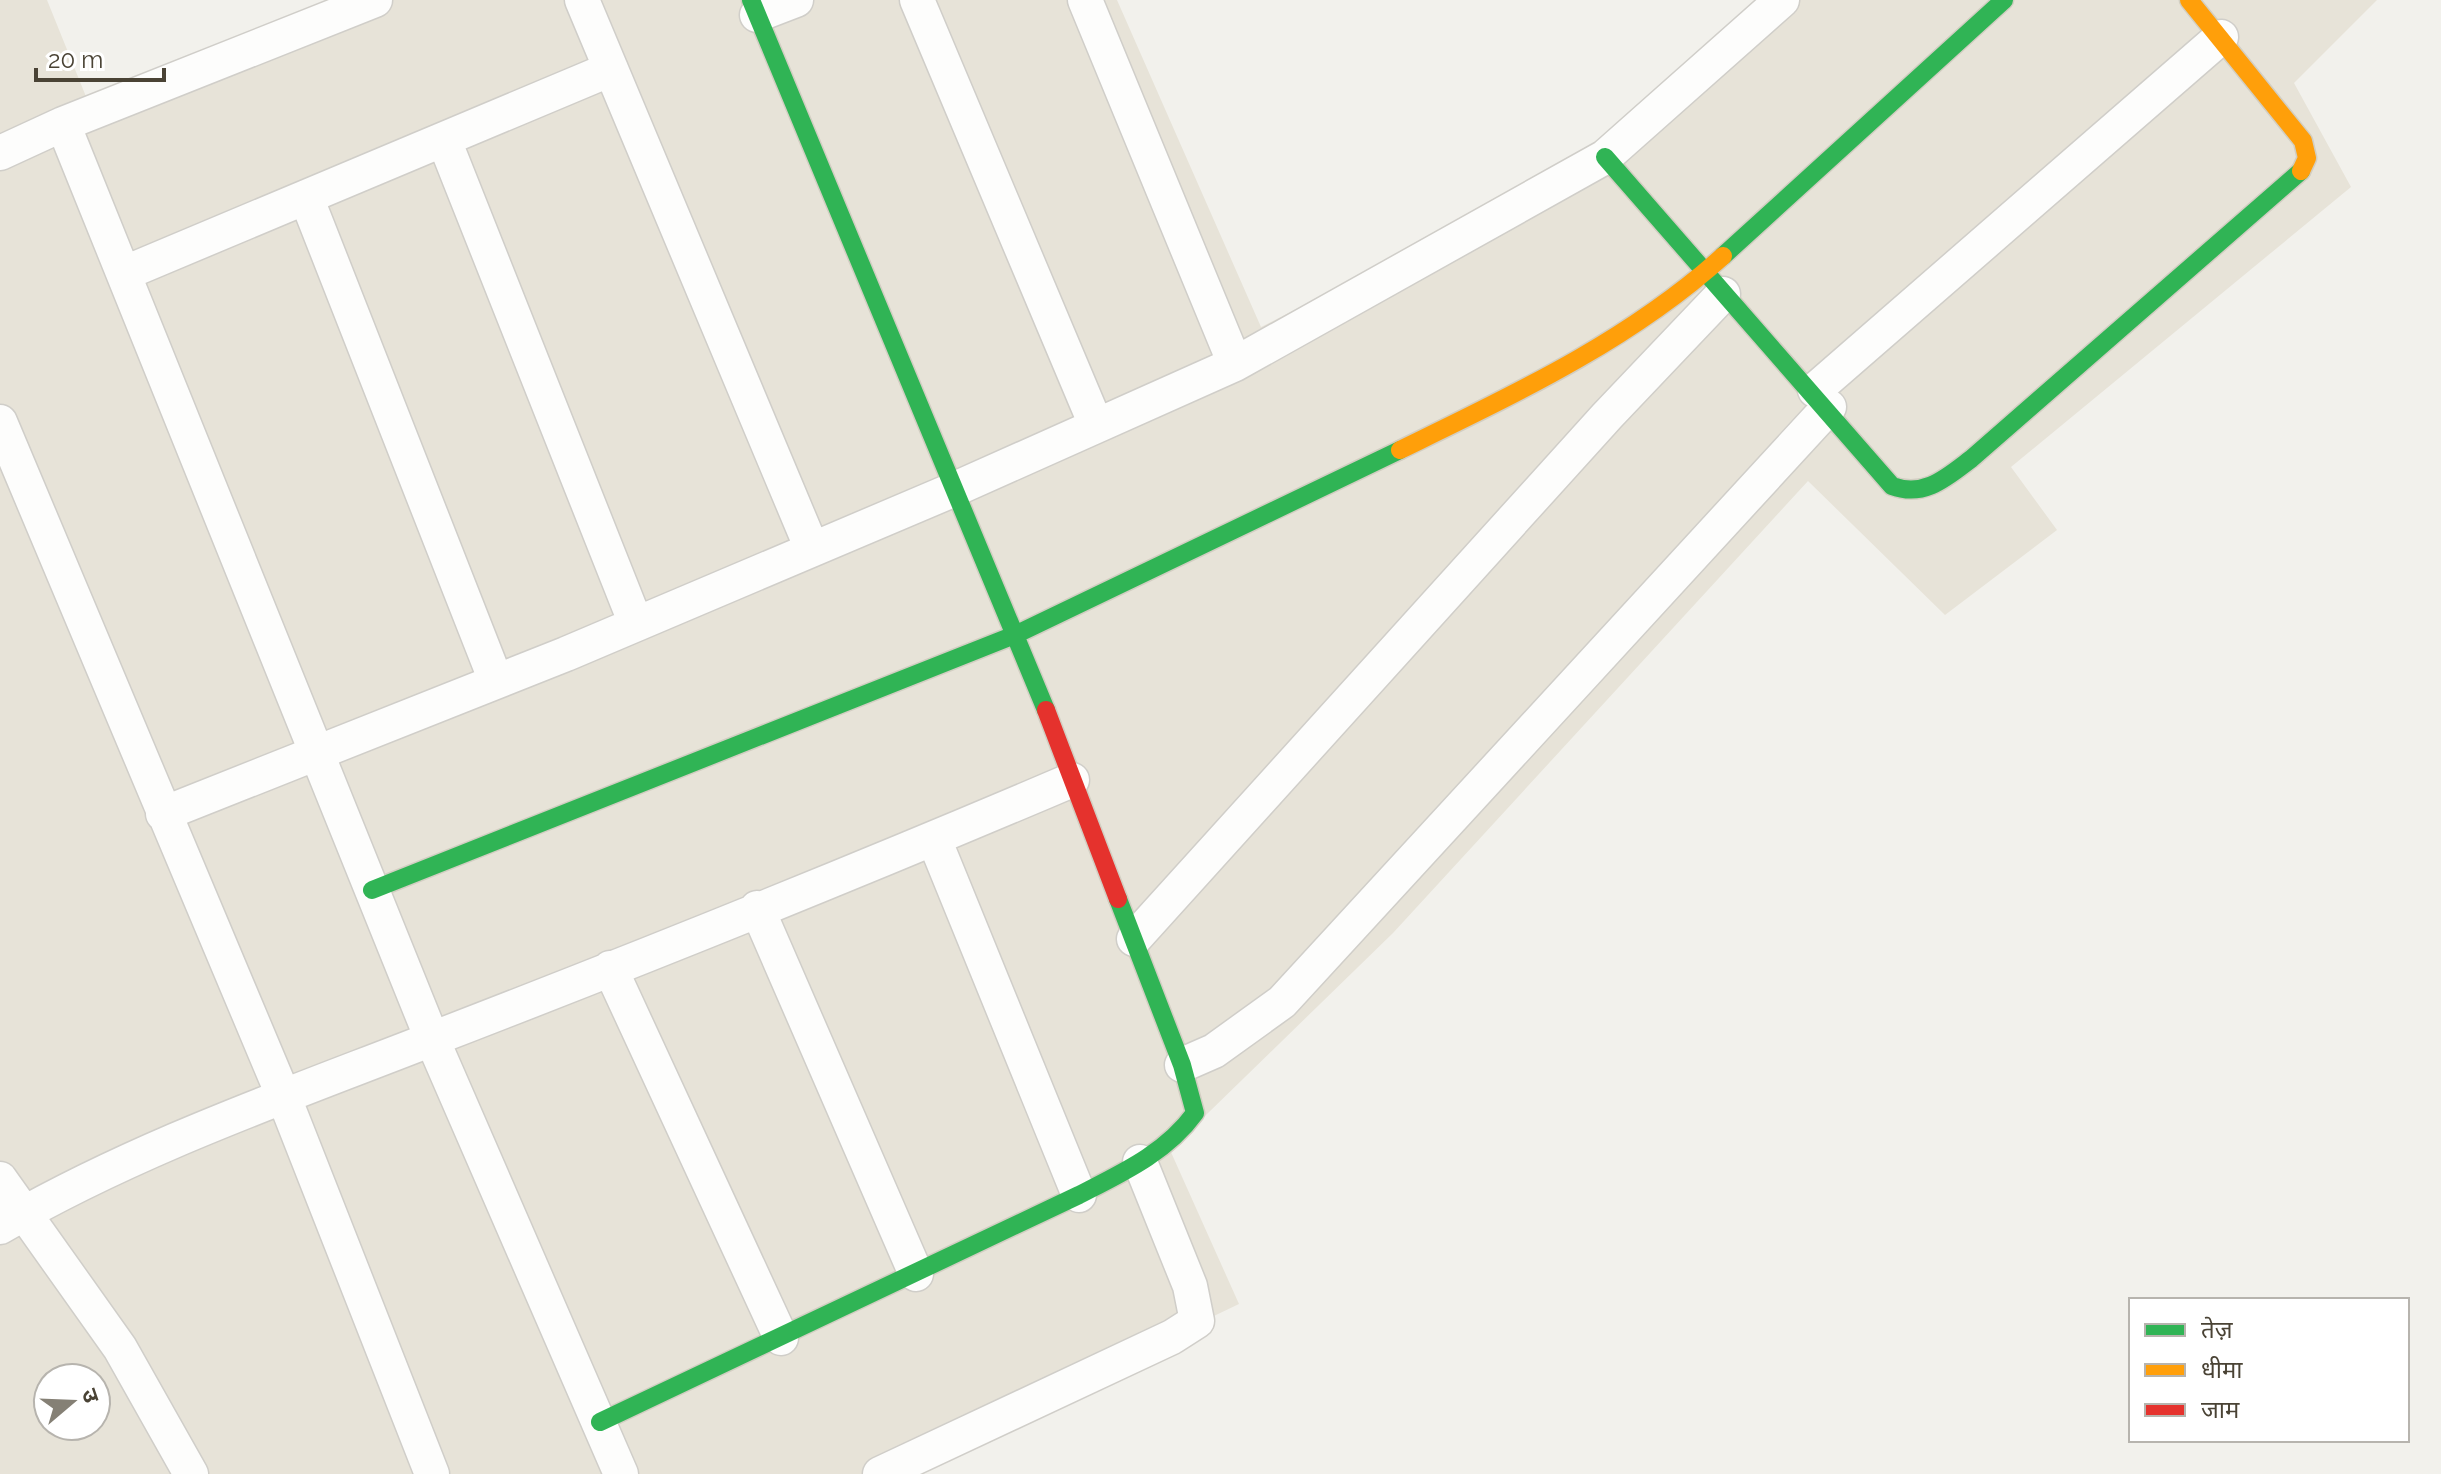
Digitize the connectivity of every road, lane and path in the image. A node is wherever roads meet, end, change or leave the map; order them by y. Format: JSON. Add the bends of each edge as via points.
{"nodes":[{"id":1,"x":375,"y":0,"type":"edge"},
{"id":2,"x":582,"y":0,"type":"edge"},
{"id":3,"x":796,"y":0,"type":"edge"},
{"id":4,"x":917,"y":0,"type":"edge"},
{"id":5,"x":1085,"y":0,"type":"edge"},
{"id":6,"x":1782,"y":0,"type":"edge"},
{"id":7,"x":2004,"y":0,"type":"edge"},
{"id":8,"x":2189,"y":0,"type":"edge"},
{"id":9,"x":754,"y":8,"type":"edge"},
{"id":10,"x":2221,"y":37,"type":"junction"},
{"id":11,"x":611,"y":69,"type":"junction"},
{"id":12,"x":63,"y":124,"type":"junction"},
{"id":13,"x":444,"y":140,"type":"junction"},
{"id":14,"x":0,"y":153,"type":"edge"},
{"id":15,"x":1605,"y":157,"type":"junction"},
{"id":16,"x":306,"y":197,"type":"junction"},
{"id":17,"x":125,"y":273,"type":"junction"},
{"id":18,"x":1713,"y":283,"type":"junction"},
{"id":19,"x":1235,"y":364,"type":"junction"},
{"id":20,"x":1822,"y":398,"type":"junction"},
{"id":21,"x":0,"y":422,"type":"edge"},
{"id":22,"x":1096,"y":425,"type":"junction"},
{"id":23,"x":955,"y":489,"type":"junction"},
{"id":24,"x":812,"y":549,"type":"junction"},
{"id":25,"x":636,"y":624,"type":"junction"},
{"id":26,"x":1017,"y":634,"type":"junction"},
{"id":27,"x":496,"y":681,"type":"junction"},
{"id":28,"x":316,"y":752,"type":"junction"},
{"id":29,"x":1072,"y":780,"type":"junction"},
{"id":30,"x":163,"y":814,"type":"junction"},
{"id":31,"x":934,"y":839,"type":"junction"},
{"id":32,"x":372,"y":890,"type":"junction"},
{"id":33,"x":757,"y":908,"type":"junction"},
{"id":34,"x":1134,"y":939,"type":"junction"},
{"id":35,"x":610,"y":968,"type":"junction"},
{"id":36,"x":432,"y":1039,"type":"junction"},
{"id":37,"x":1182,"y":1065,"type":"junction"},
{"id":38,"x":283,"y":1095,"type":"junction"},
{"id":39,"x":1140,"y":1162,"type":"junction"},
{"id":40,"x":0,"y":1179,"type":"edge"},
{"id":41,"x":1079,"y":1195,"type":"junction"},
{"id":42,"x":13,"y":1220,"type":"edge"},
{"id":43,"x":916,"y":1274,"type":"junction"},
{"id":44,"x":781,"y":1338,"type":"junction"},
{"id":45,"x":600,"y":1422,"type":"junction"},
{"id":46,"x":191,"y":1474,"type":"edge"},
{"id":47,"x":432,"y":1474,"type":"edge"},
{"id":48,"x":621,"y":1474,"type":"edge"},
{"id":49,"x":880,"y":1474,"type":"edge"}],
"edges":[{"from":1,"to":12,"type":"street"},
{"from":2,"to":11,"type":"street"},
{"from":3,"to":9,"type":"street"},
{"from":4,"to":22,"type":"street"},
{"from":5,"to":19,"type":"street"},
{"from":6,"to":15,"type":"street"},
{"from":7,"to":18,"type":"street"},
{"from":8,"to":10,"type":"street"},
{"from":9,"to":23,"type":"street"},
{"from":10,"to":20,"type":"street"},
{"from":10,"to":20,"type":"street","via":[[2303,141],[2307,158],[2299,174],[1930,490],[1907,494],[1892,486]]},
{"from":11,"to":13,"type":"street"},
{"from":11,"to":24,"type":"street"},
{"from":12,"to":14,"type":"street"},
{"from":12,"to":17,"type":"street"},
{"from":13,"to":16,"type":"street"},
{"from":13,"to":25,"type":"street"},
{"from":15,"to":18,"type":"street"},
{"from":15,"to":19,"type":"street"},
{"from":16,"to":17,"type":"street"},
{"from":16,"to":27,"type":"street"},
{"from":17,"to":28,"type":"street"},
{"from":18,"to":20,"type":"street"},
{"from":18,"to":26,"type":"street","via":[[1458,422]]},
{"from":18,"to":34,"type":"street","via":[[1607,416]]},
{"from":19,"to":22,"type":"street"},
{"from":20,"to":37,"type":"street","via":[[1282,1002],[1226,1044]]},
{"from":21,"to":30,"type":"street"},
{"from":22,"to":23,"type":"street"},
{"from":23,"to":24,"type":"street"},
{"from":23,"to":26,"type":"street"},
{"from":24,"to":25,"type":"street"},
{"from":25,"to":27,"type":"street"},
{"from":26,"to":29,"type":"street"},
{"from":26,"to":32,"type":"street"},
{"from":27,"to":28,"type":"street"},
{"from":28,"to":30,"type":"street"},
{"from":28,"to":32,"type":"street"},
{"from":29,"to":31,"type":"street"},
{"from":29,"to":34,"type":"street"},
{"from":30,"to":38,"type":"street"},
{"from":31,"to":33,"type":"street"},
{"from":31,"to":41,"type":"street"},
{"from":32,"to":36,"type":"street"},
{"from":33,"to":35,"type":"street"},
{"from":33,"to":43,"type":"street"},
{"from":34,"to":37,"type":"street"},
{"from":35,"to":36,"type":"street"},
{"from":35,"to":44,"type":"street"},
{"from":36,"to":38,"type":"street"},
{"from":36,"to":45,"type":"street"},
{"from":37,"to":39,"type":"street","via":[[1195,1113],[1188,1126]]},
{"from":38,"to":42,"type":"street"},
{"from":38,"to":47,"type":"street"},
{"from":39,"to":41,"type":"street"},
{"from":39,"to":49,"type":"street","via":[[1190,1286],[1197,1321]]},
{"from":40,"to":42,"type":"street"},
{"from":41,"to":43,"type":"street"},
{"from":42,"to":46,"type":"street","via":[[120,1348]]},
{"from":43,"to":44,"type":"street"},
{"from":44,"to":45,"type":"street"},
{"from":45,"to":48,"type":"street"}]}
